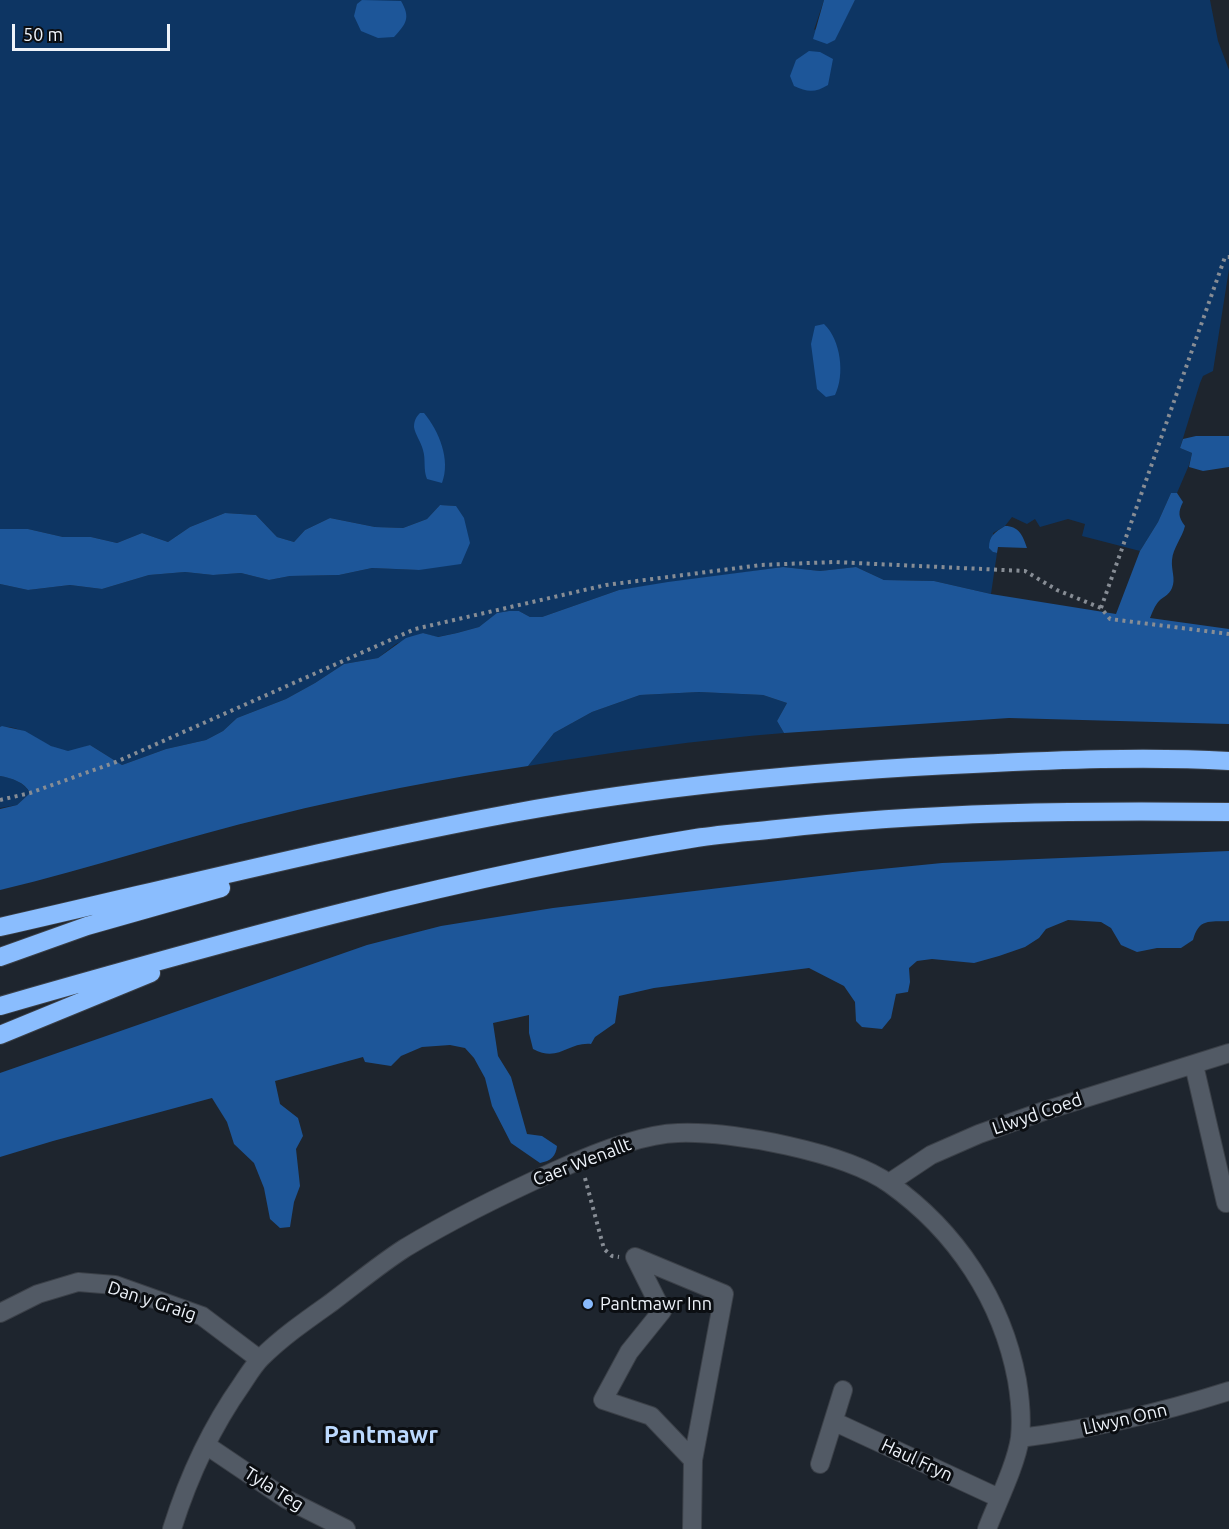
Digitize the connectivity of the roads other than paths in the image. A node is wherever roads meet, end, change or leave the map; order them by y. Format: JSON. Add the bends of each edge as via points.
{"nodes":[{"id":1,"x":1229,"y":760,"type":"edge"},
{"id":2,"x":1229,"y":812,"type":"edge"},
{"id":3,"x":413,"y":833,"type":"junction"},
{"id":4,"x":0,"y":927,"type":"edge"},
{"id":5,"x":233,"y":939,"type":"junction"},
{"id":6,"x":0,"y":957,"type":"edge"},
{"id":7,"x":0,"y":1006,"type":"edge"},
{"id":8,"x":0,"y":1035,"type":"edge"},
{"id":9,"x":1229,"y":1053,"type":"edge"},
{"id":10,"x":1194,"y":1065,"type":"junction"},
{"id":11,"x":889,"y":1183,"type":"junction"},
{"id":12,"x":1226,"y":1203,"type":"dead end"},
{"id":13,"x":0,"y":1313,"type":"edge"},
{"id":14,"x":259,"y":1359,"type":"junction"},
{"id":15,"x":843,"y":1390,"type":"dead end"},
{"id":16,"x":1229,"y":1392,"type":"edge"},
{"id":17,"x":835,"y":1422,"type":"junction"},
{"id":18,"x":1020,"y":1438,"type":"junction"},
{"id":19,"x":206,"y":1445,"type":"junction"},
{"id":20,"x":693,"y":1460,"type":"junction"},
{"id":21,"x":820,"y":1464,"type":"dead end"},
{"id":22,"x":999,"y":1498,"type":"junction"},
{"id":23,"x":172,"y":1529,"type":"edge"},
{"id":24,"x":346,"y":1529,"type":"edge"},
{"id":25,"x":692,"y":1529,"type":"edge"},
{"id":26,"x":987,"y":1529,"type":"edge"}],
"edges":[{"from":1,"to":3,"type":"highway","via":[[1088,758],[754,779],[516,812]]},
{"from":2,"to":5,"type":"highway","via":[[967,814],[839,822],[699,838],[557,862]]},
{"from":3,"to":4,"type":"highway"},
{"from":3,"to":6,"type":"highway","via":[[87,927]]},
{"from":5,"to":7,"type":"highway"},
{"from":5,"to":8,"type":"highway"},
{"from":9,"to":10,"type":"street","name":"Llwyd Coed"},
{"from":10,"to":11,"type":"street","name":"Llwyd Coed","via":[[979,1134],[931,1155]]},
{"from":10,"to":12,"type":"street"},
{"from":11,"to":14,"type":"street","name":"Caer Wenallt","via":[[823,1155],[779,1144],[677,1132],[628,1142],[480,1206],[403,1250]]},
{"from":11,"to":18,"type":"street","name":"Caer Wenallt","via":[[937,1224],[974,1270],[997,1311],[1011,1351],[1020,1397]]},
{"from":13,"to":14,"type":"street","name":"Dan y Graig","via":[[38,1294],[78,1282],[115,1285],[202,1316]]},
{"from":14,"to":19,"type":"street","name":"Caer Wenallt"},
{"from":15,"to":17,"type":"street"},
{"from":16,"to":18,"type":"street","name":"Llwyn Onn","via":[[1162,1412]]},
{"from":17,"to":21,"type":"street"},
{"from":17,"to":22,"type":"street","name":"Haul Fryn"},
{"from":18,"to":22,"type":"street","name":"Caer Wenallt"},
{"from":19,"to":23,"type":"street","name":"Caer Wenallt"},
{"from":19,"to":24,"type":"street","name":"Tyla Teg","via":[[286,1499]]},
{"from":20,"to":20,"type":"street","via":[[724,1294],[635,1257],[662,1311],[629,1352],[603,1400],[651,1416]]},
{"from":20,"to":25,"type":"street"},
{"from":22,"to":26,"type":"street","name":"Caer Wenallt"}]}
